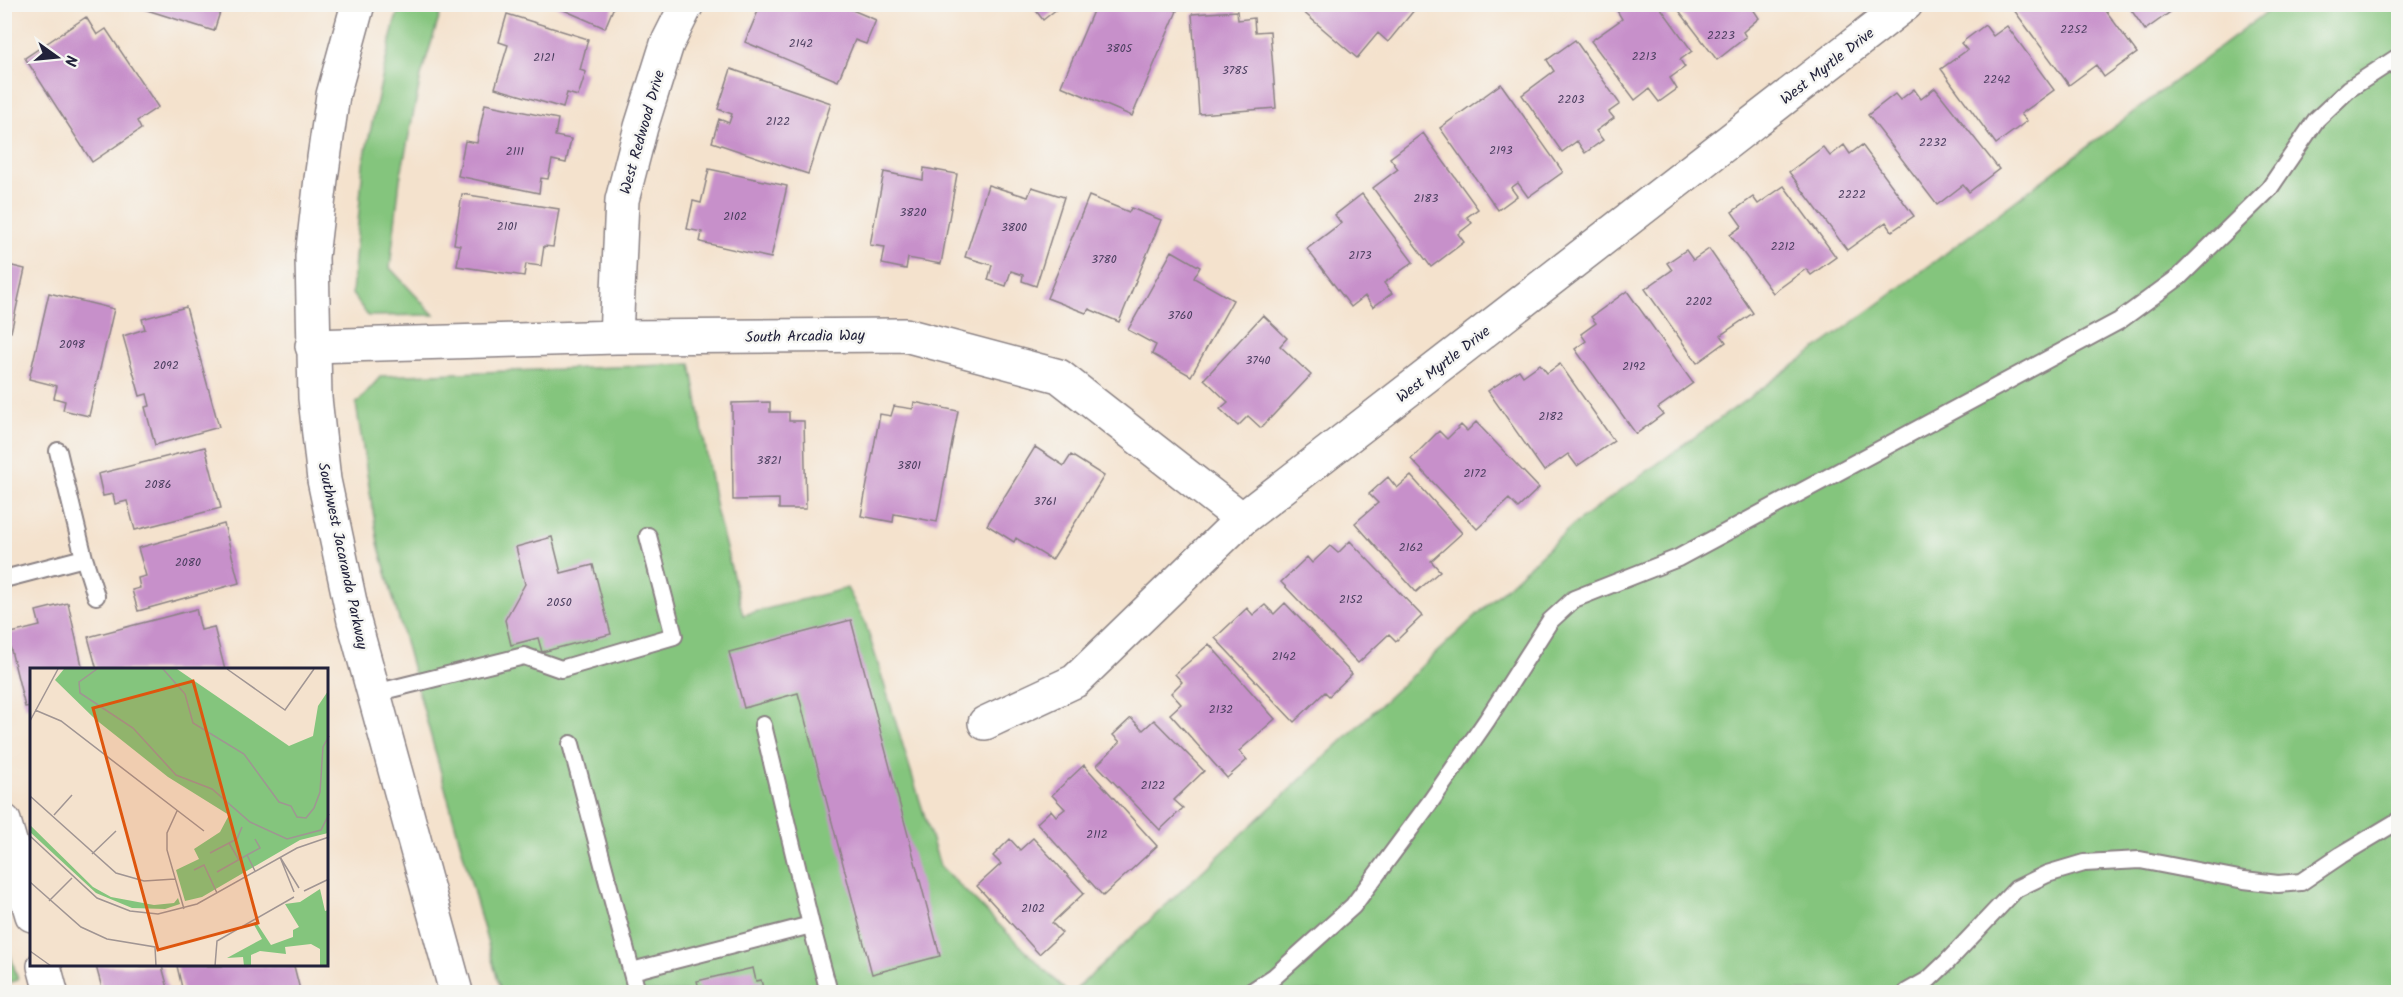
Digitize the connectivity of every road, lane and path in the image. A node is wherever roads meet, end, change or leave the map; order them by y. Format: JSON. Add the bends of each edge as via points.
{"nodes":[{"id":1,"x":358,"y":4,"type":"edge"},
{"id":2,"x":687,"y":4,"type":"edge"},
{"id":3,"x":1906,"y":4,"type":"edge"},
{"id":4,"x":2398,"y":57,"type":"edge"},
{"id":5,"x":616,"y":338,"type":"junction"},
{"id":6,"x":312,"y":346,"type":"junction"},
{"id":7,"x":58,"y":451,"type":"dead end"},
{"id":8,"x":1242,"y":519,"type":"junction"},
{"id":9,"x":648,"y":536,"type":"dead end"},
{"id":10,"x":84,"y":558,"type":"junction"},
{"id":11,"x":4,"y":579,"type":"edge"},
{"id":12,"x":96,"y":596,"type":"dead end"},
{"id":13,"x":375,"y":693,"type":"junction"},
{"id":14,"x":985,"y":723,"type":"dead end"},
{"id":15,"x":763,"y":725,"type":"dead end"},
{"id":16,"x":571,"y":744,"type":"dead end"},
{"id":17,"x":4,"y":821,"type":"edge"},
{"id":18,"x":2398,"y":821,"type":"edge"},
{"id":19,"x":30,"y":905,"type":"edge"},
{"id":20,"x":810,"y":925,"type":"junction"},
{"id":21,"x":44,"y":967,"type":"edge"},
{"id":22,"x":632,"y":971,"type":"junction"},
{"id":23,"x":51,"y":993,"type":"edge"},
{"id":24,"x":456,"y":993,"type":"edge"},
{"id":25,"x":637,"y":993,"type":"edge"},
{"id":26,"x":829,"y":993,"type":"edge"},
{"id":27,"x":1251,"y":993,"type":"edge"},
{"id":28,"x":1907,"y":993,"type":"edge"}],
"edges":[{"from":1,"to":6,"type":"street","name":"Southwest Jacaranda Parkway","via":[[333,95],[321,179],[312,257]]},
{"from":2,"to":5,"type":"street","name":"West Redwood Drive","via":[[667,44],[622,200]]},
{"from":3,"to":8,"type":"street","name":"West Myrtle Drive"},
{"from":4,"to":27,"type":"lane","via":[[2349,88],[2316,120],[2269,189],[2179,277],[2118,321],[1678,558],[1574,599],[1550,621],[1487,720],[1353,906]]},
{"from":5,"to":6,"type":"street","name":"South Arcadia Way"},
{"from":5,"to":8,"type":"street","name":"South Arcadia Way","via":[[905,334],[1059,376]]},
{"from":6,"to":13,"type":"street","name":"Southwest Jacaranda Parkway","via":[[324,480],[354,621]]},
{"from":7,"to":10,"type":"lane"},
{"from":8,"to":14,"type":"street","name":"West Myrtle Drive","via":[[1075,681]]},
{"from":9,"to":13,"type":"lane","via":[[674,636],[561,669],[525,656]]},
{"from":10,"to":11,"type":"lane"},
{"from":10,"to":12,"type":"lane"},
{"from":13,"to":24,"type":"street","name":"Southwest Jacaranda Parkway"},
{"from":15,"to":20,"type":"lane"},
{"from":16,"to":22,"type":"lane"},
{"from":17,"to":19,"type":"street"},
{"from":18,"to":28,"type":"lane","via":[[2301,882],[2244,880],[2140,860],[2084,863],[2047,874],[2016,889],[1947,962]]},
{"from":20,"to":22,"type":"lane"},
{"from":20,"to":26,"type":"lane"},
{"from":21,"to":23,"type":"street"},
{"from":22,"to":25,"type":"lane"}]}
